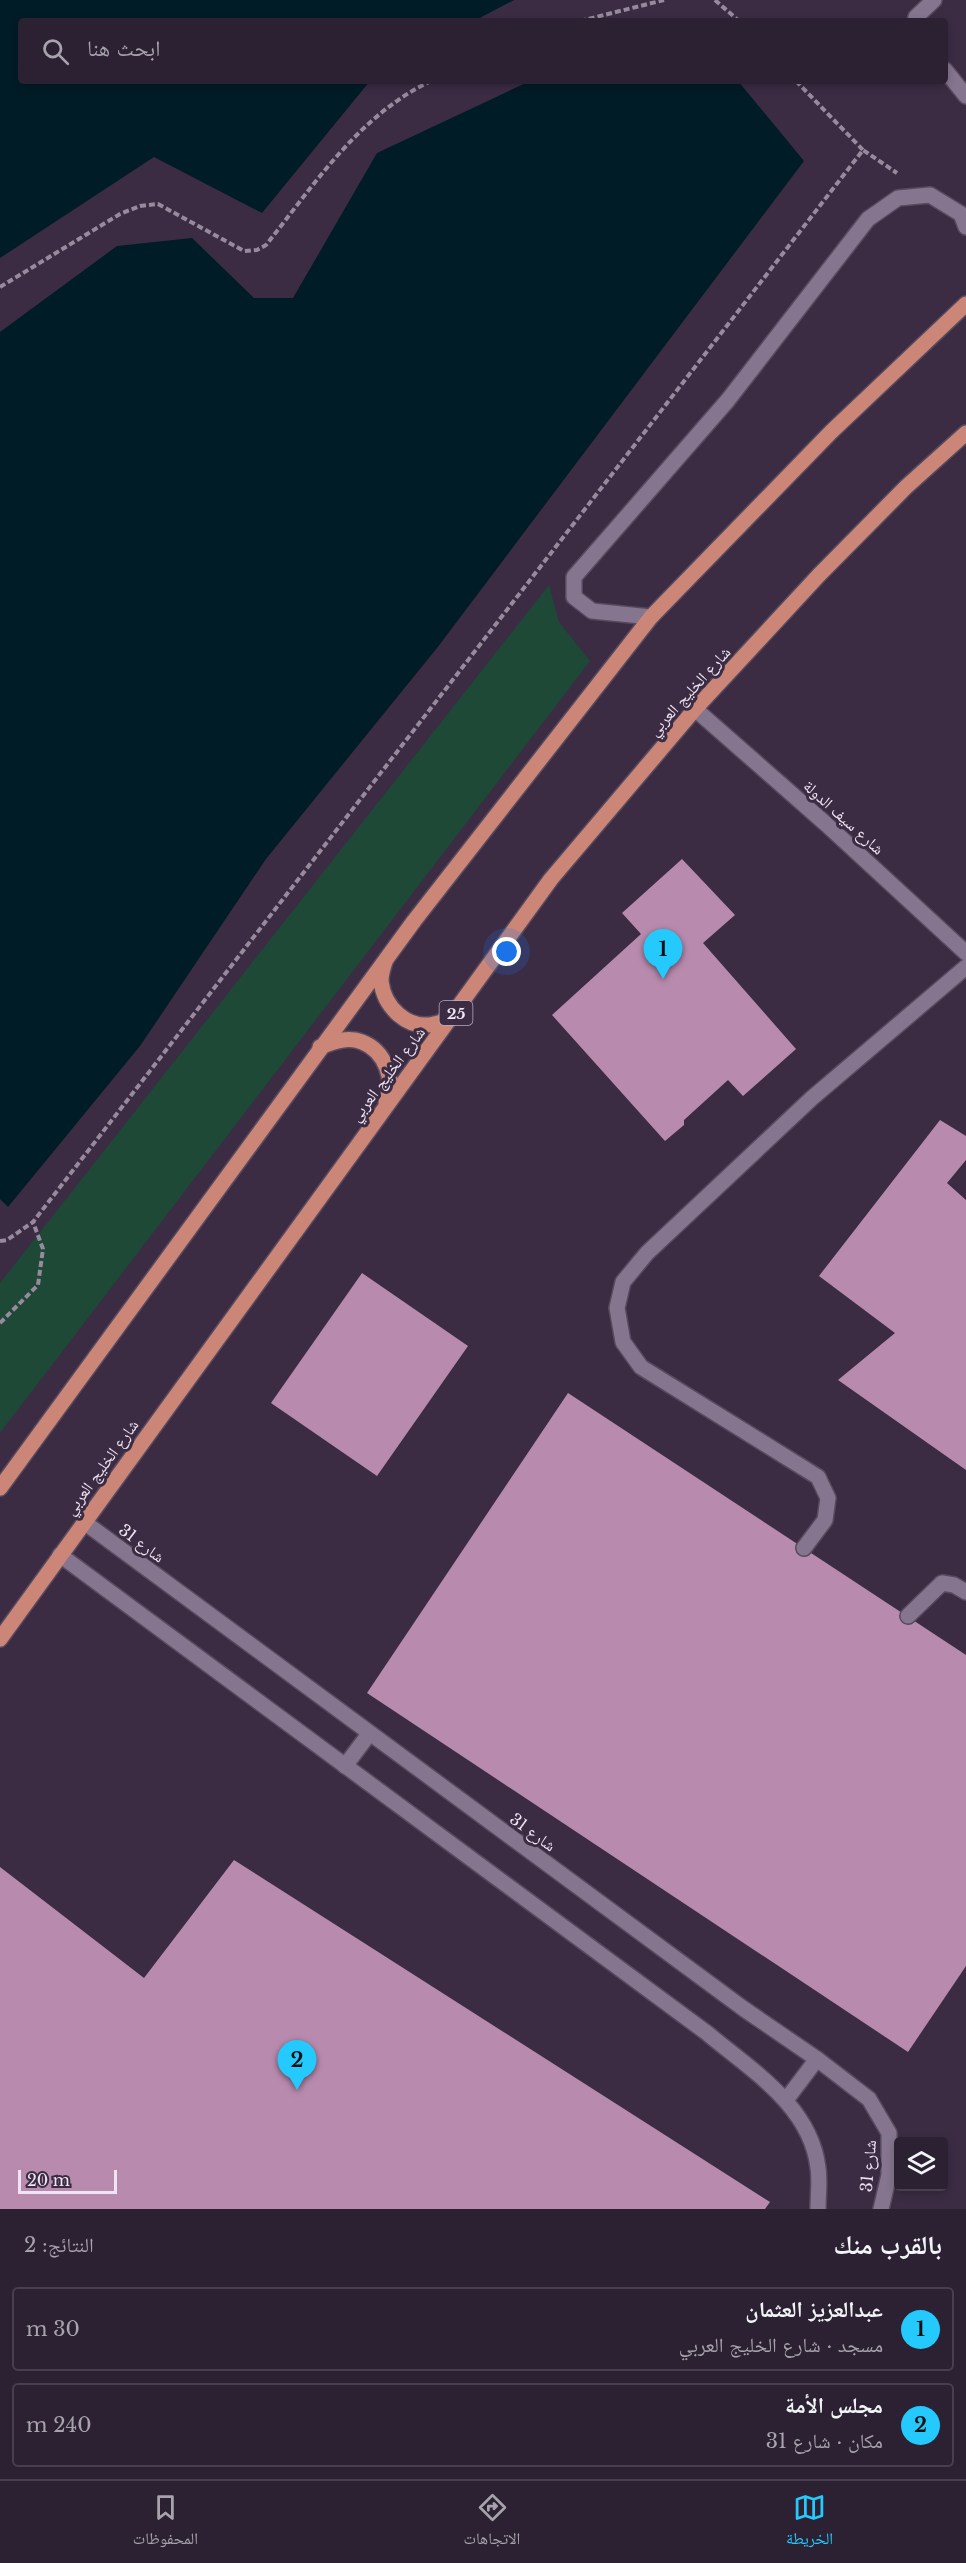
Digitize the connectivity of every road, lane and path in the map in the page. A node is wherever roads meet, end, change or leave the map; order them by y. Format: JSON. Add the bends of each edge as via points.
{"nodes":[{"id":1,"x":663,"y":0,"type":"edge"},
{"id":2,"x":715,"y":0,"type":"edge"},
{"id":3,"x":934,"y":0,"type":"edge"},
{"id":4,"x":592,"y":18,"type":"edge"},
{"id":5,"x":736,"y":18,"type":"edge"},
{"id":6,"x":916,"y":18,"type":"edge"},
{"id":7,"x":948,"y":74,"type":"edge"},
{"id":8,"x":424,"y":84,"type":"edge"},
{"id":9,"x":799,"y":84,"type":"edge"},
{"id":10,"x":966,"y":96,"type":"edge"},
{"id":11,"x":863,"y":150,"type":"junction"},
{"id":12,"x":930,"y":195,"type":"junction"},
{"id":13,"x":966,"y":227,"type":"edge"},
{"id":14,"x":0,"y":287,"type":"edge"},
{"id":15,"x":966,"y":304,"type":"edge"},
{"id":16,"x":966,"y":433,"type":"edge"},
{"id":17,"x":651,"y":617,"type":"junction"},
{"id":18,"x":695,"y":710,"type":"junction"},
{"id":19,"x":966,"y":953,"type":"edge"},
{"id":20,"x":386,"y":959,"type":"junction"},
{"id":21,"x":966,"y":967,"type":"edge"},
{"id":22,"x":452,"y":1017,"type":"junction"},
{"id":23,"x":320,"y":1047,"type":"junction"},
{"id":24,"x":380,"y":1113,"type":"junction"},
{"id":25,"x":33,"y":1222,"type":"junction"},
{"id":26,"x":0,"y":1241,"type":"edge"},
{"id":27,"x":0,"y":1323,"type":"edge"},
{"id":28,"x":0,"y":1488,"type":"edge"},
{"id":29,"x":84,"y":1521,"type":"junction"},
{"id":30,"x":804,"y":1548,"type":"dead end"},
{"id":31,"x":60,"y":1555,"type":"junction"},
{"id":32,"x":966,"y":1592,"type":"edge"},
{"id":33,"x":908,"y":1616,"type":"dead end"},
{"id":34,"x":0,"y":1638,"type":"edge"},
{"id":35,"x":369,"y":1734,"type":"junction"},
{"id":36,"x":345,"y":1766,"type":"junction"},
{"id":37,"x":817,"y":2059,"type":"junction"},
{"id":38,"x":786,"y":2100,"type":"junction"},
{"id":39,"x":818,"y":2209,"type":"edge"},
{"id":40,"x":881,"y":2209,"type":"edge"}],
"edges":[{"from":1,"to":4,"type":"path"},
{"from":2,"to":5,"type":"path"},
{"from":3,"to":6,"type":"street"},
{"from":7,"to":10,"type":"street"},
{"from":8,"to":14,"type":"path","via":[[408,92],[354,136],[266,245],[257,250],[244,251],[158,204],[140,206],[120,214]]},
{"from":9,"to":11,"type":"path"},
{"from":11,"to":12,"type":"path"},
{"from":11,"to":25,"type":"path"},
{"from":12,"to":13,"type":"street","via":[[961,214]]},
{"from":12,"to":17,"type":"street","via":[[898,198],[868,219],[728,400],[574,578],[574,597],[592,611]]},
{"from":15,"to":17,"type":"main road","via":[[831,432]]},
{"from":16,"to":18,"type":"main road","name":"شارع الخليج العربي","number":"25","via":[[819,575]]},
{"from":17,"to":20,"type":"main road"},
{"from":18,"to":19,"type":"street","name":"شارع سيف الدولة"},
{"from":18,"to":22,"type":"main road","name":"شارع الخليج العربي","number":"25","via":[[551,879]]},
{"from":20,"to":22,"type":"main road","via":[[381,978],[384,998],[396,1014],[414,1024],[434,1025]]},
{"from":20,"to":23,"type":"main road"},
{"from":21,"to":30,"type":"street","via":[[812,1098],[647,1253],[623,1282],[617,1308],[623,1342],[642,1367],[818,1477],[828,1498],[825,1520]]},
{"from":22,"to":24,"type":"main road","name":"شارع الخليج العربي","number":"25"},
{"from":23,"to":24,"type":"main road","via":[[340,1039],[362,1042],[379,1054],[390,1083],[390,1094]]},
{"from":23,"to":28,"type":"main road"},
{"from":24,"to":29,"type":"main road","name":"شارع الخليج العربي","number":"25"},
{"from":25,"to":26,"type":"path"},
{"from":25,"to":27,"type":"path","via":[[43,1249],[38,1285]]},
{"from":29,"to":31,"type":"main road","name":"شارع الخليج العربي","number":"25"},
{"from":29,"to":35,"type":"street","name":"شارع 31"},
{"from":31,"to":34,"type":"main road","name":"شارع الخليج العربي","number":"25"},
{"from":31,"to":36,"type":"street"},
{"from":32,"to":33,"type":"street","via":[[942,1583]]},
{"from":35,"to":36,"type":"street"},
{"from":35,"to":37,"type":"street","name":"شارع 31"},
{"from":36,"to":38,"type":"street","via":[[707,2033]]},
{"from":37,"to":38,"type":"street"},
{"from":37,"to":40,"type":"street","name":"شارع 31","via":[[869,2098],[889,2133],[889,2175]]},
{"from":38,"to":39,"type":"street","via":[[805,2125],[818,2167]]}]}
